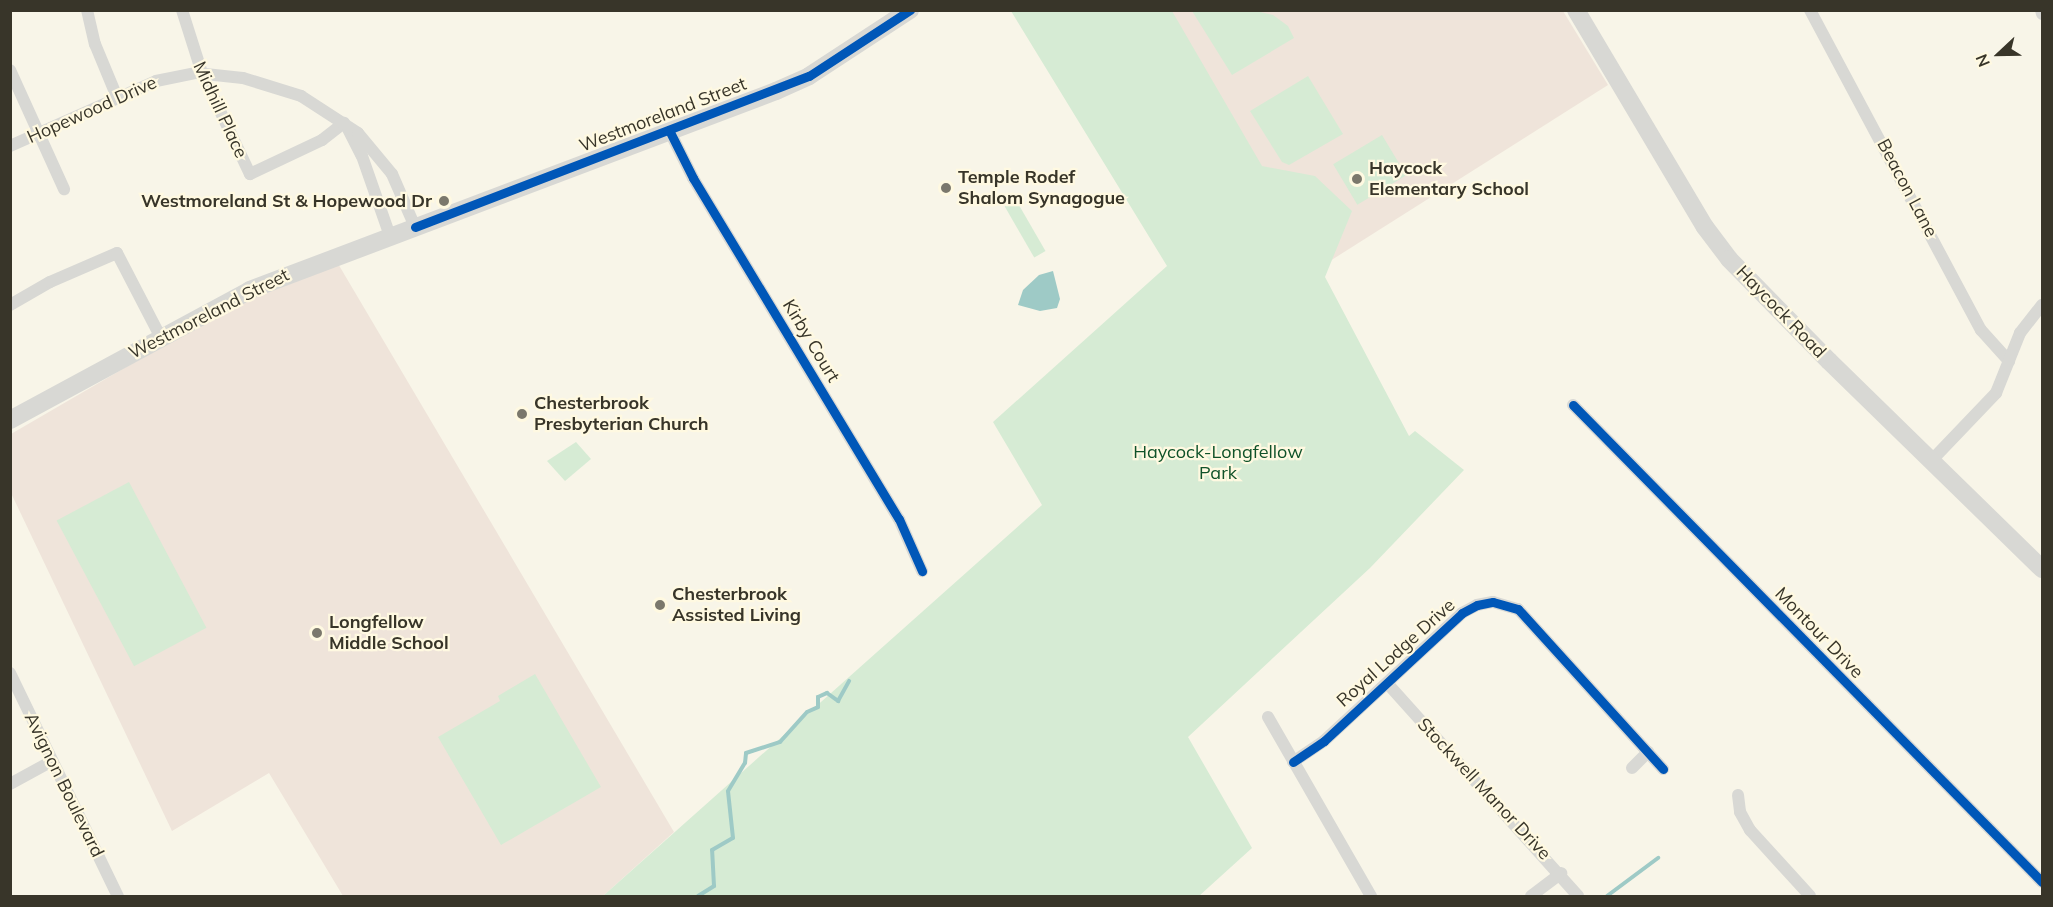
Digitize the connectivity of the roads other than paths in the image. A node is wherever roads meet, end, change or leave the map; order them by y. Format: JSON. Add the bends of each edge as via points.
{"nodes":[{"id":1,"x":87,"y":10,"type":"edge"},
{"id":2,"x":182,"y":10,"type":"edge"},
{"id":3,"x":910,"y":10,"type":"edge"},
{"id":4,"x":1576,"y":10,"type":"edge"},
{"id":5,"x":1810,"y":10,"type":"edge"},
{"id":6,"x":10,"y":70,"type":"edge"},
{"id":7,"x":202,"y":73,"type":"junction"},
{"id":8,"x":117,"y":97,"type":"junction"},
{"id":9,"x":344,"y":123,"type":"junction"},
{"id":10,"x":669,"y":130,"type":"junction"},
{"id":11,"x":38,"y":133,"type":"junction"},
{"id":12,"x":10,"y":146,"type":"edge"},
{"id":13,"x":64,"y":189,"type":"dead end"},
{"id":14,"x":415,"y":227,"type":"junction"},
{"id":15,"x":390,"y":236,"type":"junction"},
{"id":16,"x":10,"y":305,"type":"edge"},
{"id":17,"x":2043,"y":305,"type":"edge"},
{"id":18,"x":160,"y":336,"type":"junction"},
{"id":19,"x":2009,"y":361,"type":"junction"},
{"id":20,"x":1573,"y":405,"type":"dead end"},
{"id":21,"x":10,"y":420,"type":"edge"},
{"id":22,"x":1932,"y":460,"type":"junction"},
{"id":23,"x":2043,"y":568,"type":"edge"},
{"id":24,"x":922,"y":571,"type":"dead end"},
{"id":25,"x":10,"y":673,"type":"edge"},
{"id":26,"x":1387,"y":683,"type":"junction"},
{"id":27,"x":1268,"y":717,"type":"dead end"},
{"id":28,"x":1648,"y":752,"type":"junction"},
{"id":29,"x":52,"y":761,"type":"junction"},
{"id":30,"x":1293,"y":762,"type":"junction"},
{"id":31,"x":1632,"y":768,"type":"dead end"},
{"id":32,"x":1663,"y":769,"type":"dead end"},
{"id":33,"x":10,"y":784,"type":"edge"},
{"id":34,"x":1738,"y":795,"type":"dead end"},
{"id":35,"x":1561,"y":873,"type":"junction"},
{"id":36,"x":2043,"y":882,"type":"edge"},
{"id":37,"x":118,"y":897,"type":"edge"},
{"id":38,"x":1371,"y":897,"type":"edge"},
{"id":39,"x":1531,"y":897,"type":"edge"},
{"id":40,"x":1578,"y":897,"type":"edge"},
{"id":41,"x":1810,"y":897,"type":"edge"}],
"edges":[{"from":1,"to":8,"type":"street","via":[[95,44]]},
{"from":2,"to":7,"type":"street","name":"Midhill Place"},
{"from":3,"to":10,"type":"main road","name":"Westmoreland Street","via":[[809,76]]},
{"from":4,"to":22,"type":"main road","name":"Haycock Road","via":[[1705,227],[1729,259]]},
{"from":5,"to":19,"type":"street","name":"Beacon Lane","via":[[1981,330]]},
{"from":6,"to":11,"type":"street"},
{"from":7,"to":8,"type":"street","name":"Hopewood Drive","via":[[165,78]]},
{"from":7,"to":9,"type":"street","name":"Hopewood Drive","via":[[278,87],[312,101]]},
{"from":7,"to":9,"type":"street","name":"Midhill Place","via":[[250,174],[322,140]]},
{"from":8,"to":11,"type":"street","name":"Hopewood Drive"},
{"from":9,"to":14,"type":"street","name":"Hopewood Drive","via":[[385,164]]},
{"from":9,"to":15,"type":"street","name":"Hopewood Drive","via":[[362,156]]},
{"from":10,"to":14,"type":"main road","name":"Westmoreland Street"},
{"from":10,"to":24,"type":"street","name":"Kirby Court","via":[[699,187],[899,519]]},
{"from":11,"to":12,"type":"street","name":"Hopewood Drive"},
{"from":11,"to":13,"type":"street"},
{"from":14,"to":15,"type":"main road","name":"Westmoreland Street"},
{"from":15,"to":18,"type":"main road","name":"Westmoreland Street","via":[[276,279]]},
{"from":16,"to":18,"type":"street","via":[[50,282],[117,254]]},
{"from":17,"to":19,"type":"street","via":[[2020,333]]},
{"from":18,"to":21,"type":"main road","name":"Westmoreland Street"},
{"from":19,"to":22,"type":"street","via":[[1996,393]]},
{"from":20,"to":36,"type":"street","name":"Montour Drive"},
{"from":22,"to":23,"type":"main road","name":"Haycock Road"},
{"from":25,"to":29,"type":"street","name":"Avignon Boulevard"},
{"from":26,"to":28,"type":"street","name":"Royal Lodge Drive","via":[[1469,609],[1484,603],[1509,605],[1518,609]]},
{"from":26,"to":30,"type":"street","name":"Royal Lodge Drive","via":[[1324,741]]},
{"from":26,"to":35,"type":"street","name":"Stockwell Manor Drive"},
{"from":27,"to":30,"type":"street"},
{"from":28,"to":31,"type":"street"},
{"from":28,"to":32,"type":"street"},
{"from":29,"to":33,"type":"street"},
{"from":29,"to":37,"type":"street","name":"Avignon Boulevard"},
{"from":30,"to":38,"type":"street"},
{"from":34,"to":41,"type":"street","via":[[1740,812],[1750,830]]},
{"from":35,"to":39,"type":"street"},
{"from":35,"to":40,"type":"street","name":"Stockwell Manor Drive"}]}
